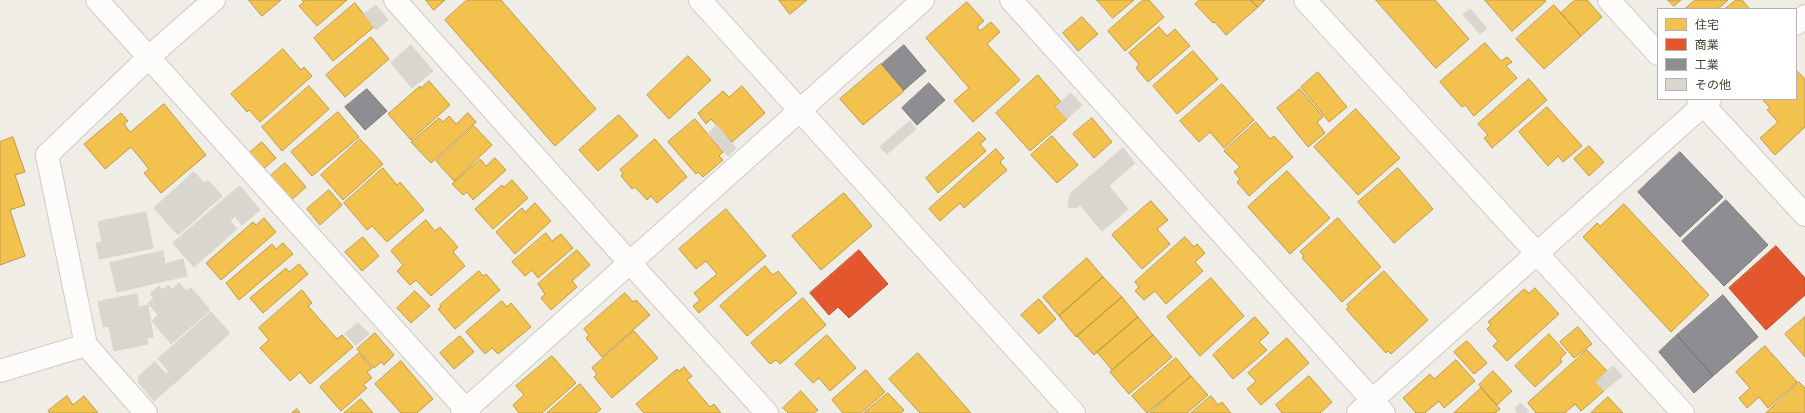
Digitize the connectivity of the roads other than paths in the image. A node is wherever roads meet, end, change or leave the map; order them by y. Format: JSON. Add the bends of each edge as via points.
{"nodes":[{"id":1,"x":97,"y":0,"type":"edge"},
{"id":2,"x":214,"y":0,"type":"edge"},
{"id":3,"x":395,"y":0,"type":"edge"},
{"id":4,"x":700,"y":0,"type":"edge"},
{"id":5,"x":923,"y":0,"type":"edge"},
{"id":6,"x":1011,"y":0,"type":"edge"},
{"id":7,"x":1305,"y":0,"type":"edge"},
{"id":8,"x":1609,"y":0,"type":"edge"},
{"id":9,"x":1805,"y":16,"type":"edge"},
{"id":10,"x":1797,"y":23,"type":"edge"},
{"id":11,"x":1657,"y":53,"type":"edge"},
{"id":12,"x":149,"y":57,"type":"junction"},
{"id":13,"x":1704,"y":101,"type":"edge"},
{"id":14,"x":799,"y":110,"type":"junction"},
{"id":15,"x":1805,"y":215,"type":"edge"},
{"id":16,"x":1537,"y":253,"type":"junction"},
{"id":17,"x":630,"y":263,"type":"junction"},
{"id":18,"x":86,"y":345,"type":"junction"},
{"id":19,"x":0,"y":371,"type":"edge"},
{"id":20,"x":1371,"y":409,"type":"edge"},
{"id":21,"x":465,"y":412,"type":"edge"},
{"id":22,"x":146,"y":413,"type":"edge"},
{"id":23,"x":767,"y":413,"type":"edge"},
{"id":24,"x":1074,"y":413,"type":"edge"},
{"id":25,"x":1683,"y":413,"type":"edge"}],
"edges":[{"from":1,"to":12,"type":"street"},
{"from":2,"to":12,"type":"street"},
{"from":3,"to":17,"type":"street"},
{"from":4,"to":14,"type":"street"},
{"from":5,"to":14,"type":"street"},
{"from":6,"to":20,"type":"street"},
{"from":7,"to":16,"type":"street"},
{"from":8,"to":11,"type":"street"},
{"from":9,"to":10,"type":"street"},
{"from":12,"to":18,"type":"street","via":[[47,155]]},
{"from":12,"to":21,"type":"street"},
{"from":13,"to":15,"type":"street"},
{"from":13,"to":16,"type":"street"},
{"from":14,"to":17,"type":"street"},
{"from":14,"to":24,"type":"street"},
{"from":16,"to":20,"type":"street"},
{"from":16,"to":25,"type":"street"},
{"from":17,"to":21,"type":"street"},
{"from":17,"to":23,"type":"street"},
{"from":18,"to":19,"type":"street"},
{"from":18,"to":22,"type":"street"}]}
